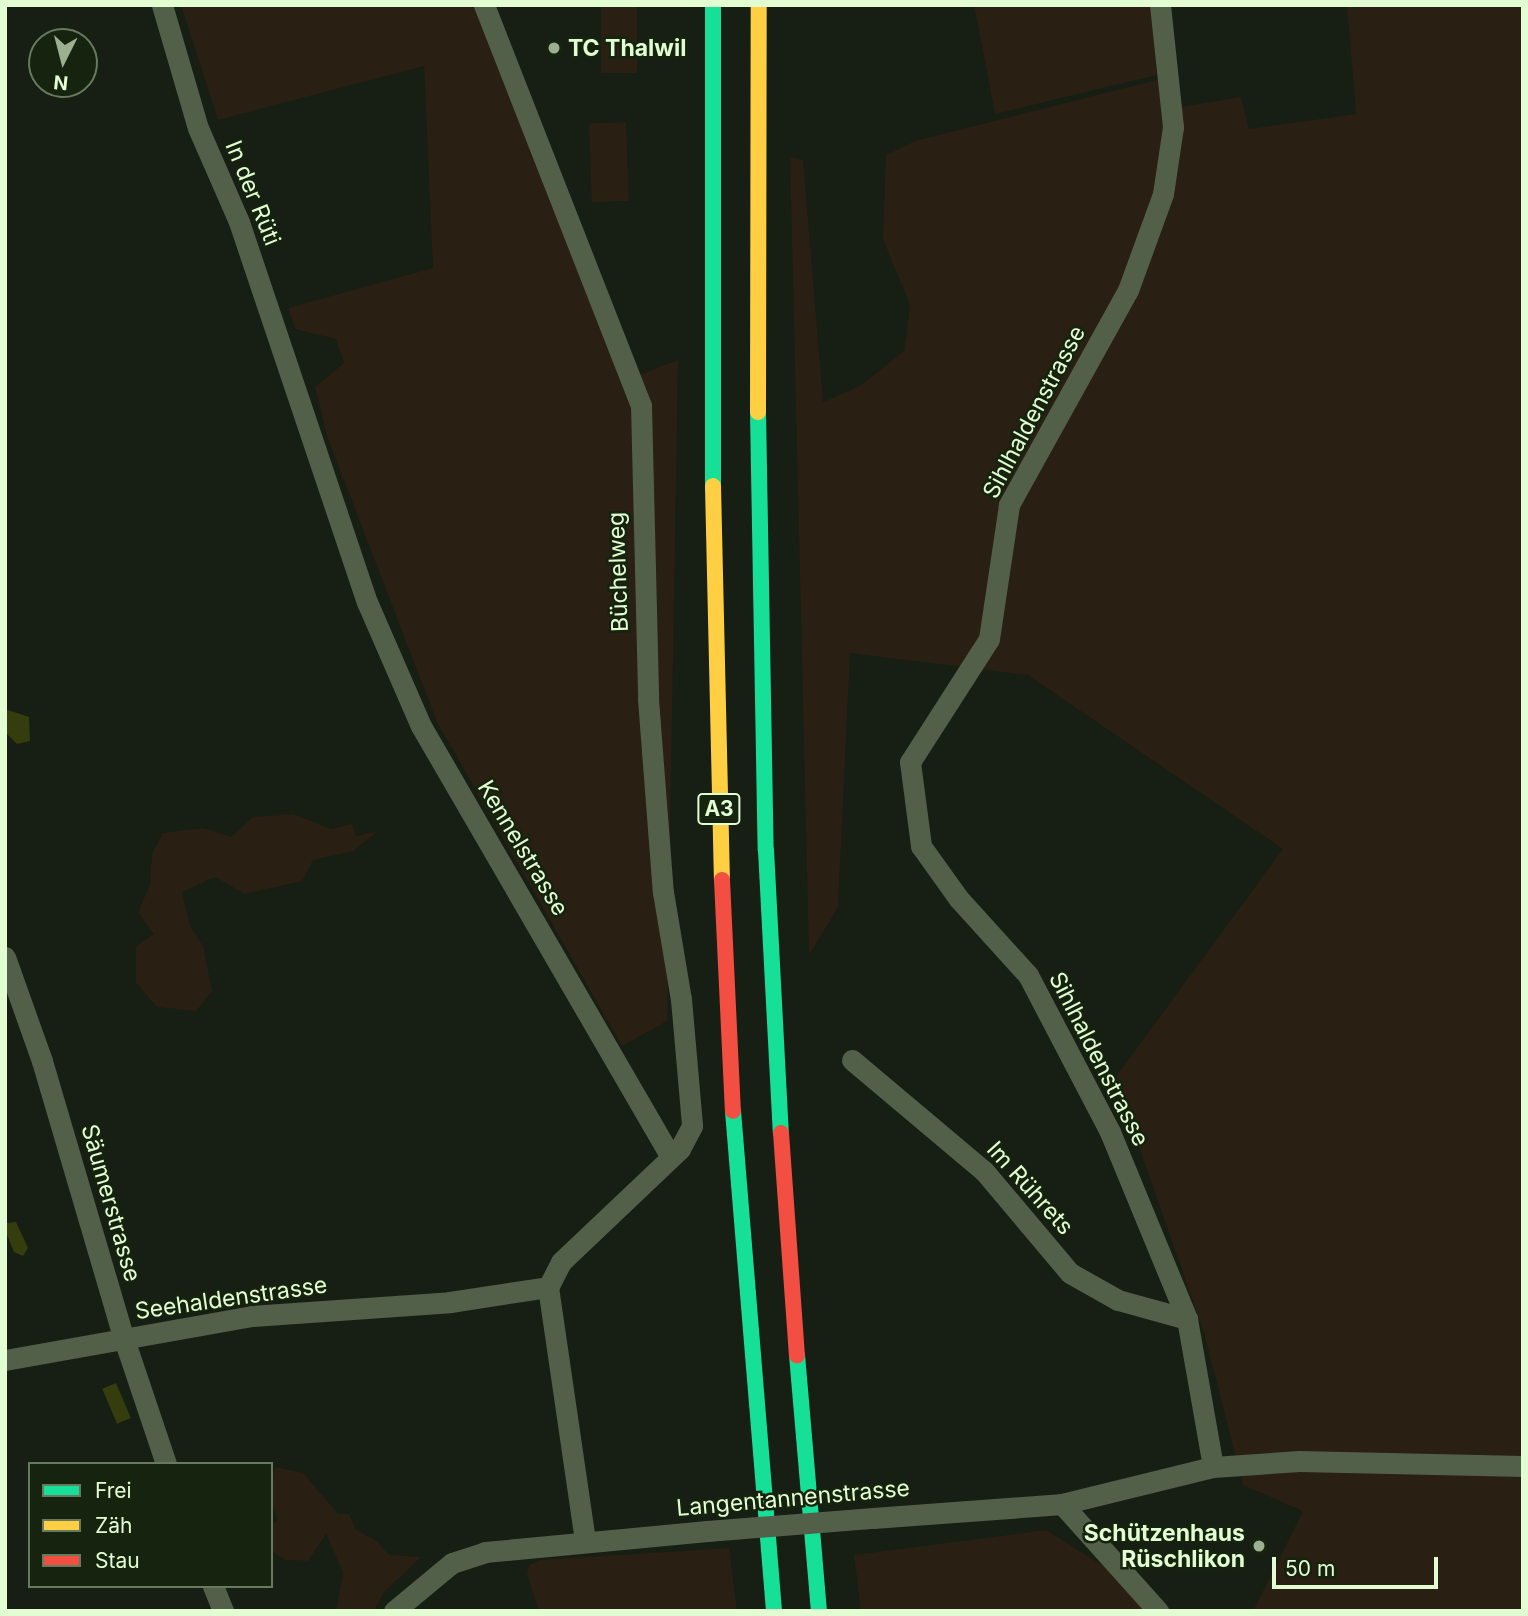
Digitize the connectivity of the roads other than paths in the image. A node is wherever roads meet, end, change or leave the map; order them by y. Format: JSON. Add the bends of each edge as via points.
{"nodes":[{"id":1,"x":162,"y":5,"type":"edge"},
{"id":2,"x":484,"y":5,"type":"edge"},
{"id":3,"x":713,"y":5,"type":"edge"},
{"id":4,"x":759,"y":5,"type":"edge"},
{"id":5,"x":1160,"y":5,"type":"edge"},
{"id":6,"x":352,"y":557,"type":"joint"},
{"id":7,"x":5,"y":957,"type":"edge"},
{"id":8,"x":852,"y":1060,"type":"dead end"},
{"id":9,"x":671,"y":1157,"type":"junction"},
{"id":10,"x":548,"y":1287,"type":"junction"},
{"id":11,"x":1187,"y":1319,"type":"junction"},
{"id":12,"x":124,"y":1339,"type":"junction"},
{"id":13,"x":5,"y":1360,"type":"edge"},
{"id":14,"x":165,"y":1462,"type":"edge"},
{"id":15,"x":1523,"y":1466,"type":"edge"},
{"id":16,"x":1213,"y":1467,"type":"junction"},
{"id":17,"x":1062,"y":1504,"type":"junction"},
{"id":18,"x":585,"y":1541,"type":"junction"},
{"id":19,"x":214,"y":1588,"type":"edge"},
{"id":20,"x":223,"y":1611,"type":"edge"},
{"id":21,"x":394,"y":1611,"type":"edge"},
{"id":22,"x":774,"y":1611,"type":"edge"},
{"id":23,"x":819,"y":1611,"type":"edge"},
{"id":24,"x":1158,"y":1611,"type":"edge"}],
"edges":[{"from":1,"to":6,"type":"street","name":"In der Rüti","via":[[198,128],[239,222]]},
{"from":2,"to":9,"type":"street","name":"Büchelweg","via":[[641,405],[648,699],[663,892],[681,999],[692,1126],[688,1139]]},
{"from":3,"to":22,"type":"highway","number":"A3","via":[[713,543],[724,945],[738,1198]]},
{"from":4,"to":23,"type":"highway","number":"A3","via":[[758,482],[766,850],[786,1230]]},
{"from":5,"to":11,"type":"street","name":"Sihlhaldenstrasse","via":[[1173,127],[1163,194],[1128,290],[1009,505],[989,639],[909,762],[921,846],[959,899],[1028,975],[1110,1132]]},
{"from":6,"to":9,"type":"street","name":"Kennelstrasse","via":[[421,726]]},
{"from":7,"to":12,"type":"street","name":"Säumerstrasse","via":[[42,1062]]},
{"from":8,"to":11,"type":"street","name":"Im Rührets","via":[[984,1171],[1070,1273],[1118,1300]]},
{"from":9,"to":10,"type":"street","via":[[561,1262]]},
{"from":10,"to":12,"type":"street","name":"Seehaldenstrasse","via":[[450,1302],[270,1314]]},
{"from":10,"to":18,"type":"street"},
{"from":11,"to":16,"type":"street","name":"Sihlhaldenstrasse"},
{"from":12,"to":13,"type":"street","name":"Seehaldenstrasse"},
{"from":12,"to":14,"type":"street","name":"Säumerstrasse"},
{"from":15,"to":16,"type":"street","name":"Langentannenstrasse","via":[[1299,1461]]},
{"from":16,"to":17,"type":"street","name":"Langentannenstrasse"},
{"from":17,"to":18,"type":"street","name":"Langentannenstrasse","bridge":true},
{"from":17,"to":24,"type":"street"},
{"from":18,"to":21,"type":"street","name":"Langentannenstrasse","via":[[496,1550],[452,1563]]},
{"from":19,"to":20,"type":"street"}]}
